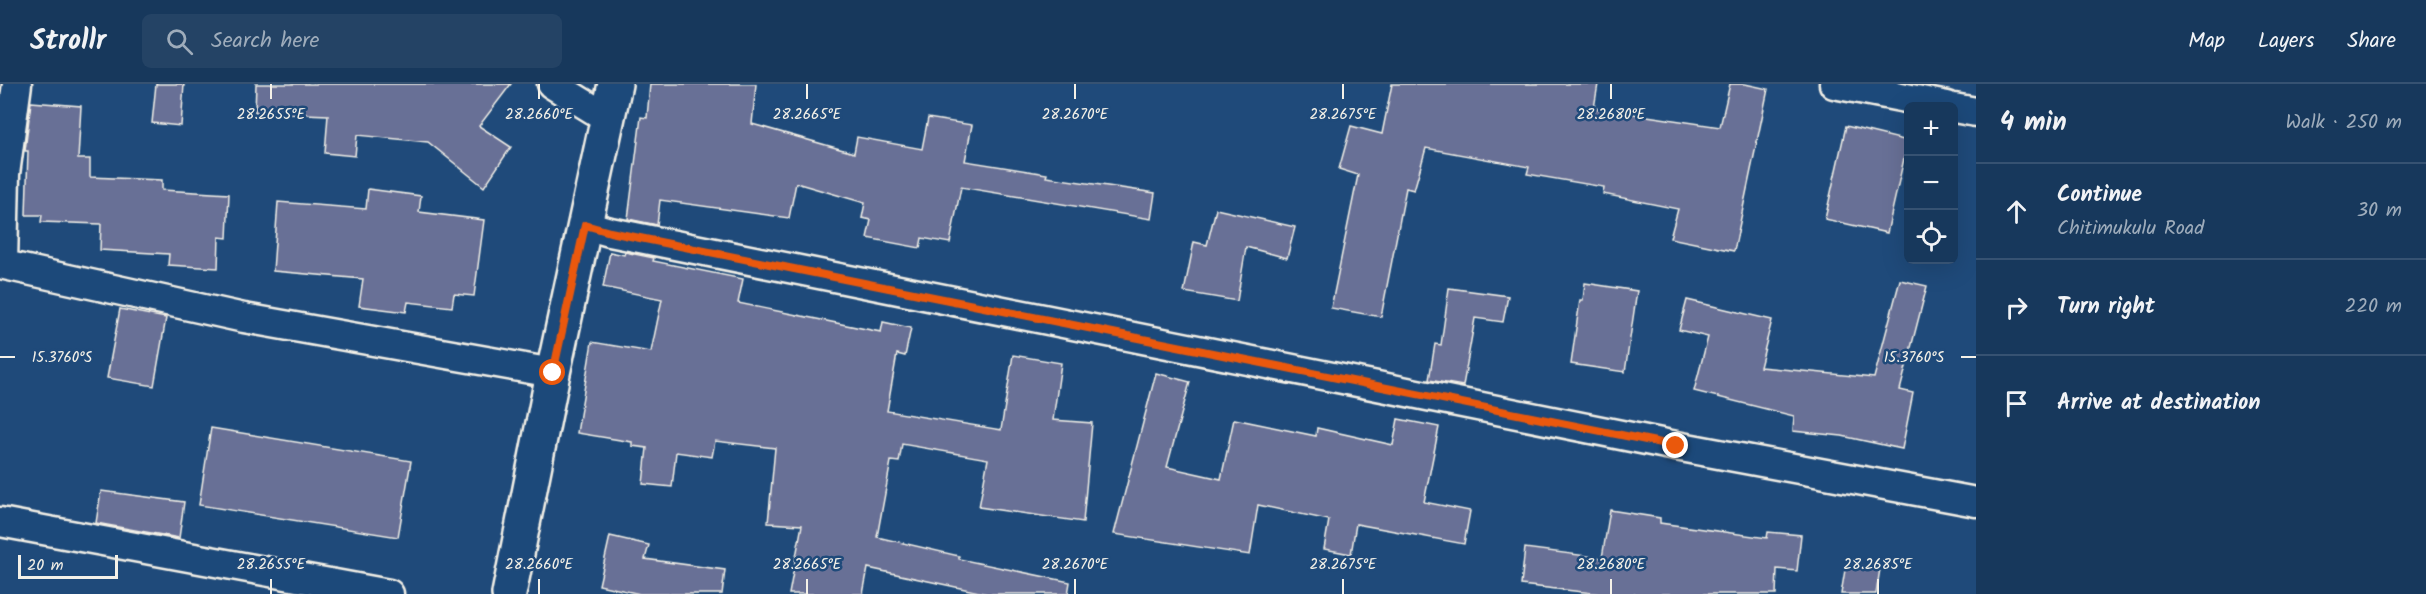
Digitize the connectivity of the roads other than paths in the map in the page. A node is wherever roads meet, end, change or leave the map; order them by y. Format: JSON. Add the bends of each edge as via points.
{"nodes":[{"id":1,"x":17,"y":84,"type":"edge"},
{"id":2,"x":552,"y":84,"type":"edge"},
{"id":3,"x":615,"y":84,"type":"edge"},
{"id":4,"x":1834,"y":84,"type":"edge"},
{"id":5,"x":1926,"y":102,"type":"edge"},
{"id":6,"x":1958,"y":109,"type":"edge"},
{"id":7,"x":1976,"y":112,"type":"edge"},
{"id":8,"x":609,"y":119,"type":"junction"},
{"id":9,"x":585,"y":225,"type":"junction"},
{"id":10,"x":2,"y":264,"type":"edge"},
{"id":11,"x":553,"y":373,"type":"junction"},
{"id":12,"x":1976,"y":502,"type":"edge"},
{"id":13,"x":0,"y":522,"type":"edge"},
{"id":14,"x":388,"y":594,"type":"edge"},
{"id":15,"x":509,"y":594,"type":"edge"}],
"edges":[{"from":1,"to":10,"type":"street","via":[[5,174]]},
{"from":2,"to":8,"type":"street"},
{"from":3,"to":8,"type":"street"},
{"from":4,"to":5,"type":"street"},
{"from":6,"to":7,"type":"street"},
{"from":8,"to":9,"type":"street"},
{"from":9,"to":11,"type":"street"},
{"from":9,"to":12,"type":"street","via":[[1664,444]]},
{"from":10,"to":11,"type":"street","via":[[244,318]]},
{"from":11,"to":15,"type":"street"},
{"from":13,"to":14,"type":"street"}]}
